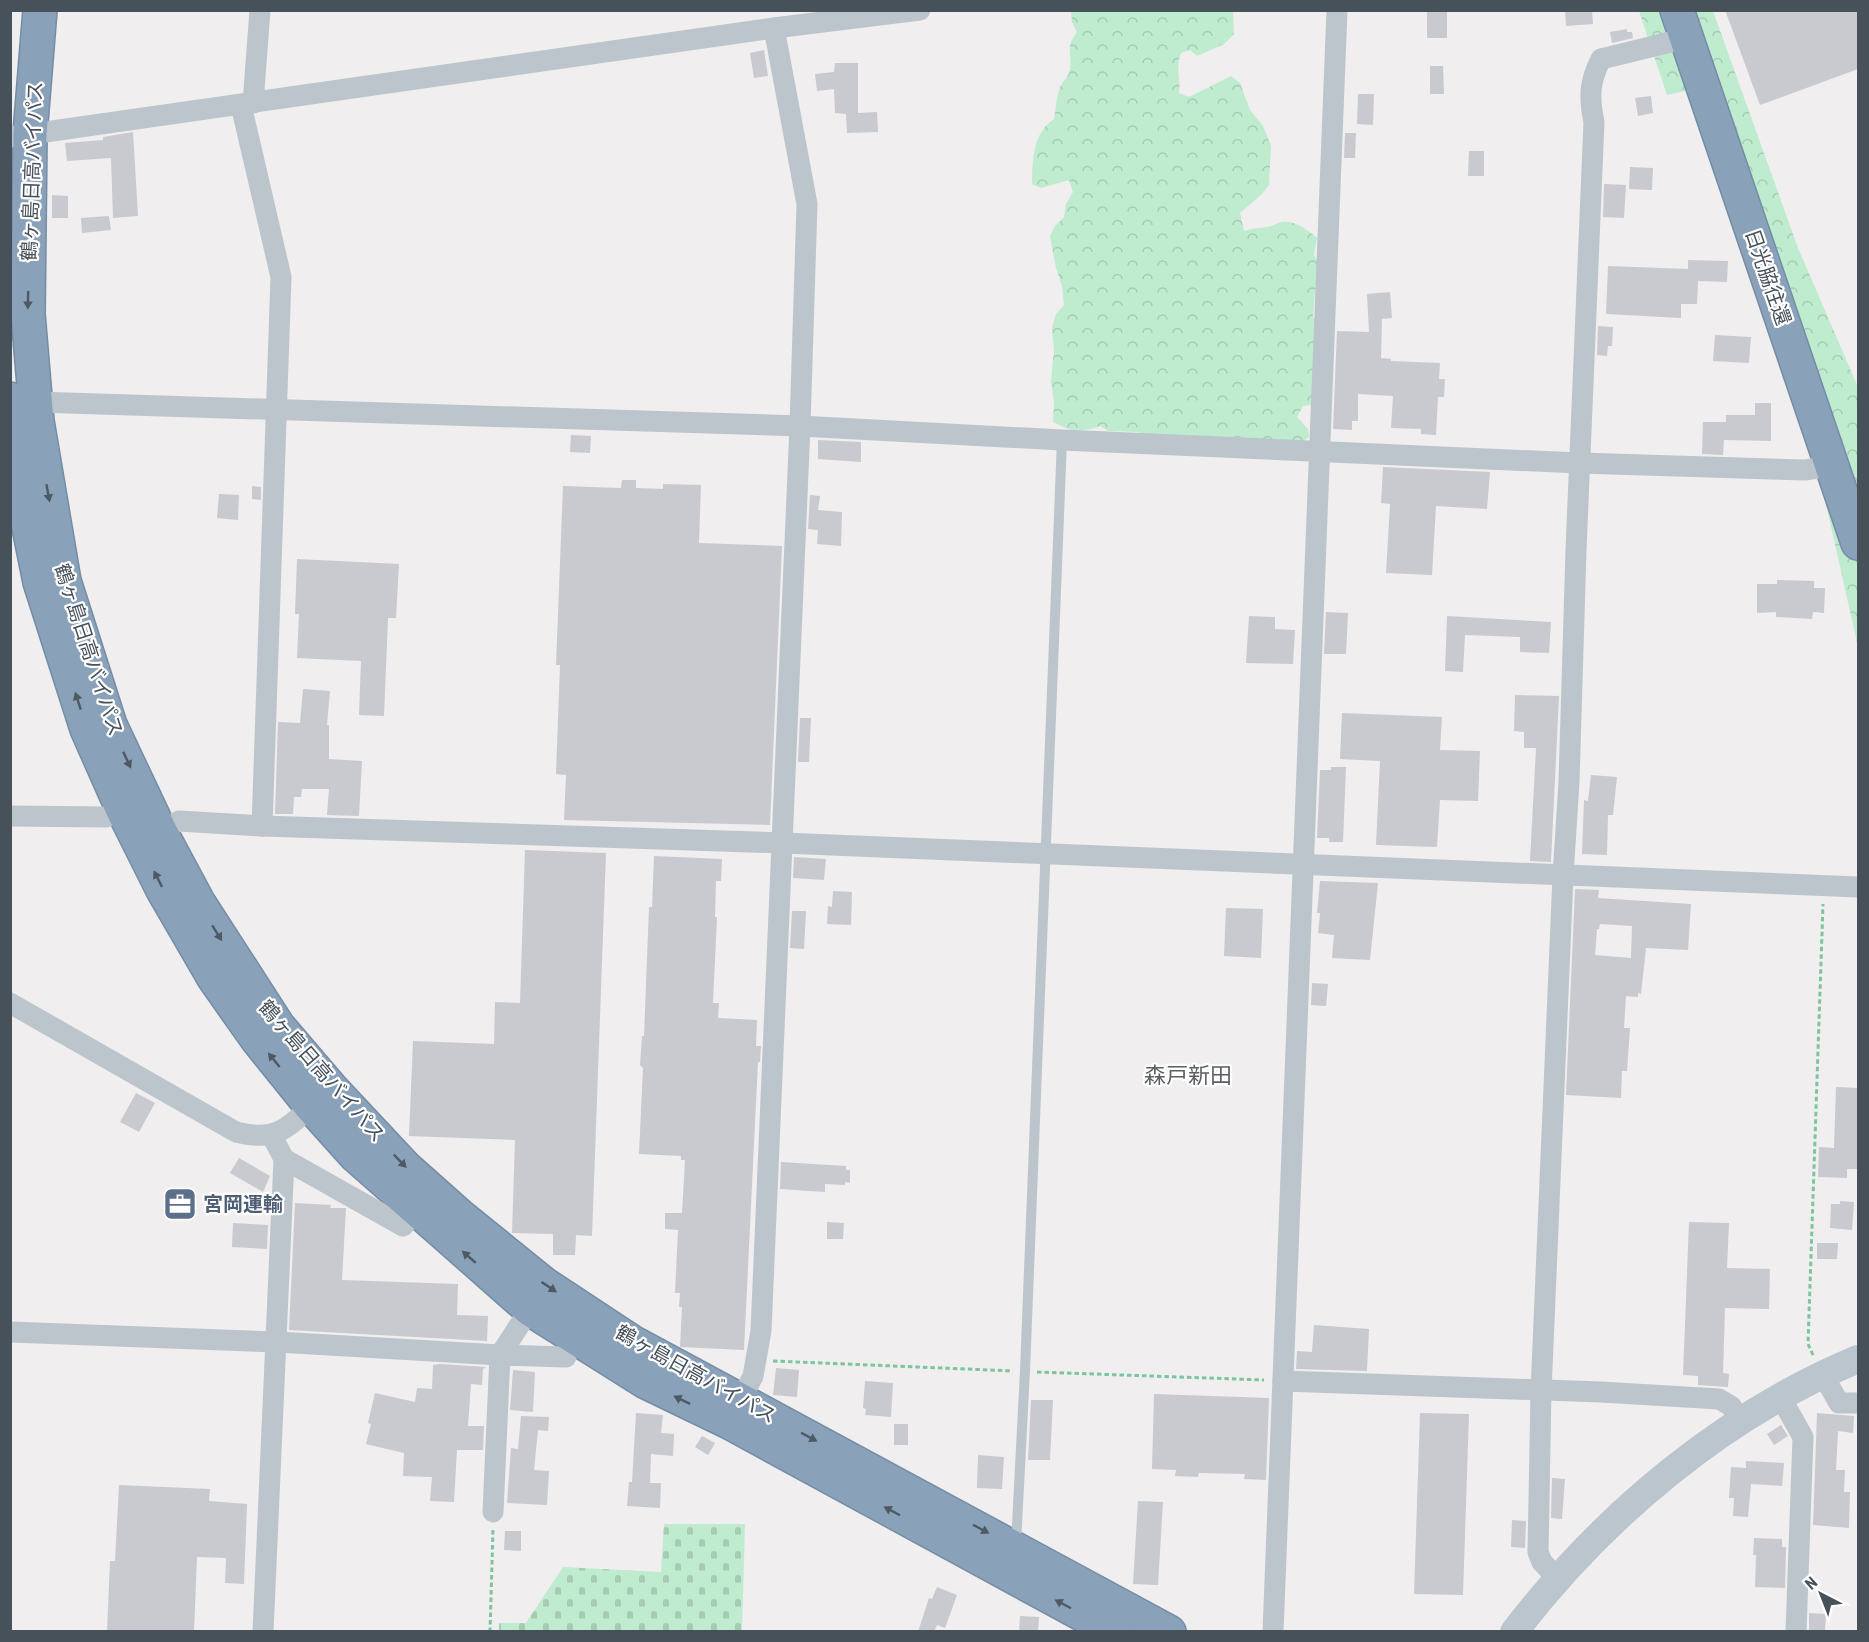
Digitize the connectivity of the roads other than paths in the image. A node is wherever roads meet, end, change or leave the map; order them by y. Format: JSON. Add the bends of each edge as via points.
{"nodes":[{"id":1,"x":17,"y":10,"type":"edge"},
{"id":2,"x":40,"y":10,"type":"edge"},
{"id":3,"x":260,"y":10,"type":"edge"},
{"id":4,"x":920,"y":10,"type":"edge"},
{"id":5,"x":1337,"y":10,"type":"edge"},
{"id":6,"x":778,"y":22,"type":"edge"},
{"id":7,"x":1682,"y":24,"type":"edge"},
{"id":8,"x":247,"y":104,"type":"junction"},
{"id":9,"x":10,"y":105,"type":"edge"},
{"id":10,"x":20,"y":136,"type":"edge"},
{"id":11,"x":23,"y":401,"type":"edge"},
{"id":12,"x":277,"y":410,"type":"junction"},
{"id":13,"x":800,"y":426,"type":"junction"},
{"id":14,"x":1062,"y":440,"type":"junction"},
{"id":15,"x":1321,"y":451,"type":"junction"},
{"id":16,"x":1579,"y":463,"type":"junction"},
{"id":17,"x":1832,"y":466,"type":"junction"},
{"id":18,"x":1850,"y":494,"type":"edge"},
{"id":19,"x":1858,"y":543,"type":"edge"},
{"id":20,"x":122,"y":808,"type":"junction"},
{"id":21,"x":10,"y":816,"type":"edge"},
{"id":22,"x":262,"y":826,"type":"junction"},
{"id":23,"x":160,"y":831,"type":"junction"},
{"id":24,"x":783,"y":843,"type":"junction"},
{"id":25,"x":1045,"y":855,"type":"junction"},
{"id":26,"x":1303,"y":866,"type":"junction"},
{"id":27,"x":1563,"y":876,"type":"junction"},
{"id":28,"x":1858,"y":888,"type":"edge"},
{"id":29,"x":10,"y":1003,"type":"edge"},
{"id":30,"x":321,"y":1097,"type":"junction"},
{"id":31,"x":272,"y":1136,"type":"junction"},
{"id":32,"x":284,"y":1159,"type":"junction"},
{"id":33,"x":417,"y":1211,"type":"junction"},
{"id":34,"x":530,"y":1309,"type":"junction"},
{"id":35,"x":10,"y":1332,"type":"edge"},
{"id":36,"x":277,"y":1342,"type":"junction"},
{"id":37,"x":500,"y":1355,"type":"junction"},
{"id":38,"x":566,"y":1357,"type":"dead end"},
{"id":39,"x":1858,"y":1359,"type":"edge"},
{"id":40,"x":1823,"y":1375,"type":"junction"},
{"id":41,"x":1283,"y":1381,"type":"junction"},
{"id":42,"x":1541,"y":1392,"type":"junction"},
{"id":43,"x":1781,"y":1398,"type":"junction"},
{"id":44,"x":1858,"y":1404,"type":"edge"},
{"id":45,"x":735,"y":1411,"type":"junction"},
{"id":46,"x":1741,"y":1421,"type":"junction"},
{"id":47,"x":493,"y":1512,"type":"road end"},
{"id":48,"x":1016,"y":1548,"type":"junction"},
{"id":49,"x":1558,"y":1579,"type":"junction"},
{"id":50,"x":263,"y":1632,"type":"edge"},
{"id":51,"x":1114,"y":1632,"type":"edge"},
{"id":52,"x":1169,"y":1632,"type":"edge"},
{"id":53,"x":1273,"y":1632,"type":"edge"},
{"id":54,"x":1514,"y":1632,"type":"edge"},
{"id":55,"x":1796,"y":1632,"type":"edge"}],
"edges":[{"from":1,"to":9,"type":"highway","name":"鶴ヶ島日高バイパス"},
{"from":2,"to":10,"type":"highway","name":"鶴ヶ島日高バイパス"},
{"from":3,"to":8,"type":"street"},
{"from":4,"to":6,"type":"street"},
{"from":5,"to":15,"type":"street"},
{"from":6,"to":8,"type":"street"},
{"from":6,"to":13,"type":"street","via":[[807,204]]},
{"from":7,"to":16,"type":"street","via":[[1601,59],[1594,73],[1589,99],[1594,122]]},
{"from":7,"to":17,"type":"highway","name":"日光脇往還"},
{"from":8,"to":10,"type":"street"},
{"from":8,"to":12,"type":"street","via":[[282,277]]},
{"from":10,"to":11,"type":"highway","name":"鶴ヶ島日高バイパス","one_way":true,"via":[[28,314]]},
{"from":11,"to":12,"type":"street"},
{"from":20,"to":11,"type":"highway","name":"鶴ヶ島日高バイパス","one_way":true,"via":[[87,729],[40,582],[22,493]]},
{"from":11,"to":23,"type":"highway","name":"鶴ヶ島日高バイパス","one_way":true,"via":[[47,489],[64,581],[110,725]]},
{"from":12,"to":13,"type":"street"},
{"from":12,"to":22,"type":"street"},
{"from":13,"to":14,"type":"street"},
{"from":13,"to":24,"type":"street"},
{"from":14,"to":15,"type":"street"},
{"from":14,"to":25,"type":"lane"},
{"from":15,"to":16,"type":"street"},
{"from":15,"to":26,"type":"street"},
{"from":16,"to":17,"type":"street","via":[[1806,470]]},
{"from":16,"to":27,"type":"street"},
{"from":17,"to":18,"type":"highway","name":"日光脇往還"},
{"from":18,"to":19,"type":"highway","name":"日光脇往還"},
{"from":20,"to":21,"type":"street","via":[[106,817]]},
{"from":30,"to":20,"type":"highway","name":"鶴ヶ島日高バイパス","one_way":true,"via":[[256,1038],[214,978]]},
{"from":22,"to":23,"type":"street","via":[[179,821]]},
{"from":22,"to":24,"type":"street"},
{"from":23,"to":30,"type":"highway","name":"鶴ヶ島日高バイパス","one_way":true,"via":[[198,903]]},
{"from":24,"to":25,"type":"street"},
{"from":24,"to":45,"type":"street","via":[[761,1331],[753,1376]]},
{"from":25,"to":26,"type":"street"},
{"from":25,"to":48,"type":"lane"},
{"from":26,"to":27,"type":"street"},
{"from":26,"to":41,"type":"street"},
{"from":27,"to":28,"type":"street"},
{"from":27,"to":42,"type":"street"},
{"from":29,"to":31,"type":"street","via":[[236,1132]]},
{"from":30,"to":31,"type":"street"},
{"from":30,"to":33,"type":"highway","name":"鶴ヶ島日高バイパス","via":[[355,1155]]},
{"from":30,"to":45,"type":"highway","name":"鶴ヶ島日高バイパス","one_way":true,"via":[[544,1284]]},
{"from":31,"to":32,"type":"street"},
{"from":32,"to":33,"type":"street","via":[[403,1226]]},
{"from":32,"to":36,"type":"street"},
{"from":34,"to":33,"type":"highway","name":"鶴ヶ島日高バイパス","one_way":true},
{"from":34,"to":37,"type":"street"},
{"from":45,"to":34,"type":"highway","name":"鶴ヶ島日高バイパス","one_way":true,"via":[[646,1382]]},
{"from":35,"to":36,"type":"street"},
{"from":36,"to":37,"type":"street"},
{"from":36,"to":50,"type":"street"},
{"from":37,"to":38,"type":"street"},
{"from":37,"to":47,"type":"street"},
{"from":39,"to":40,"type":"street"},
{"from":40,"to":43,"type":"street"},
{"from":40,"to":44,"type":"street","via":[[1839,1403]]},
{"from":41,"to":42,"type":"street"},
{"from":41,"to":53,"type":"street"},
{"from":42,"to":46,"type":"street","via":[[1719,1399],[1731,1406]]},
{"from":42,"to":49,"type":"street","via":[[1538,1552]]},
{"from":43,"to":46,"type":"street"},
{"from":43,"to":55,"type":"street","via":[[1803,1437]]},
{"from":45,"to":48,"type":"highway","name":"鶴ヶ島日高バイパス","one_way":true},
{"from":51,"to":45,"type":"highway","name":"鶴ヶ島日高バイパス","one_way":true},
{"from":46,"to":49,"type":"street","via":[[1662,1478]]},
{"from":48,"to":52,"type":"highway","name":"鶴ヶ島日高バイパス"},
{"from":49,"to":54,"type":"street"}]}
